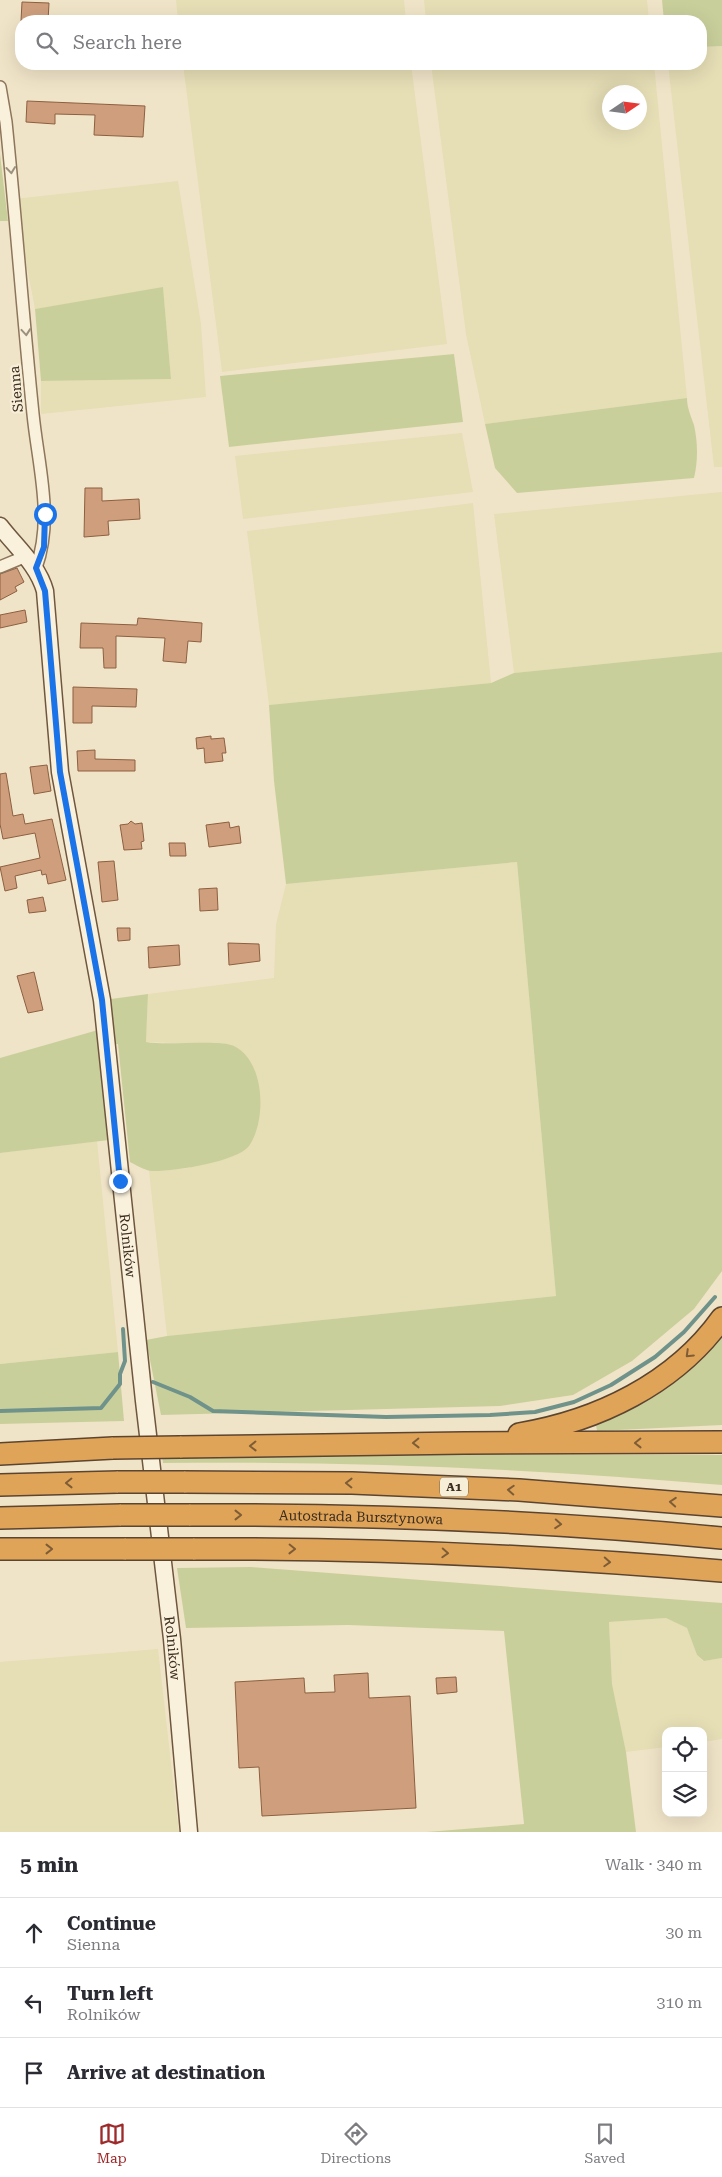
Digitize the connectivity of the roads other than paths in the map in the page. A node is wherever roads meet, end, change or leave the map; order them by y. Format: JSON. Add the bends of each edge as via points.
{"nodes":[{"id":1,"x":0,"y":87,"type":"edge"},
{"id":2,"x":0,"y":526,"type":"edge"},
{"id":3,"x":30,"y":563,"type":"junction"},
{"id":4,"x":0,"y":567,"type":"edge"},
{"id":5,"x":722,"y":1318,"type":"edge"},
{"id":6,"x":722,"y":1442,"type":"edge"},
{"id":7,"x":464,"y":1443,"type":"junction"},
{"id":8,"x":0,"y":1454,"type":"edge"},
{"id":9,"x":0,"y":1485,"type":"edge"},
{"id":10,"x":722,"y":1506,"type":"edge"},
{"id":11,"x":0,"y":1518,"type":"edge"},
{"id":12,"x":722,"y":1538,"type":"edge"},
{"id":13,"x":0,"y":1549,"type":"edge"},
{"id":14,"x":648,"y":1565,"type":"junction"},
{"id":15,"x":722,"y":1571,"type":"edge"},
{"id":16,"x":722,"y":1583,"type":"edge"},
{"id":17,"x":189,"y":1832,"type":"edge"}],
"edges":[{"from":1,"to":3,"type":"street","name":"Sienna","one_way":true,"via":[[45,514],[44,547]]},
{"from":2,"to":3,"type":"street","name":"Rolników"},
{"from":3,"to":4,"type":"street"},
{"from":3,"to":17,"type":"street","name":"Rolników","via":[[45,591],[60,772],[102,1000],[172,1639]]},
{"from":5,"to":7,"type":"highway","one_way":true,"via":[[684,1359],[659,1380],[625,1400],[589,1417],[556,1426]]},
{"from":6,"to":7,"type":"highway","one_way":true},
{"from":7,"to":8,"type":"highway","one_way":true,"bridge":true,"via":[[113,1448]]},
{"from":10,"to":9,"type":"highway","number":"A1","one_way":true,"bridge":true,"via":[[499,1489],[352,1483]]},
{"from":11,"to":12,"type":"highway","name":"Autostrada Bursztynowa","one_way":true,"bridge":true,"via":[[308,1514],[549,1523]]},
{"from":13,"to":14,"type":"highway","one_way":true,"bridge":true,"via":[[396,1551]]},
{"from":14,"to":15,"type":"highway"},
{"from":14,"to":16,"type":"highway"}]}
